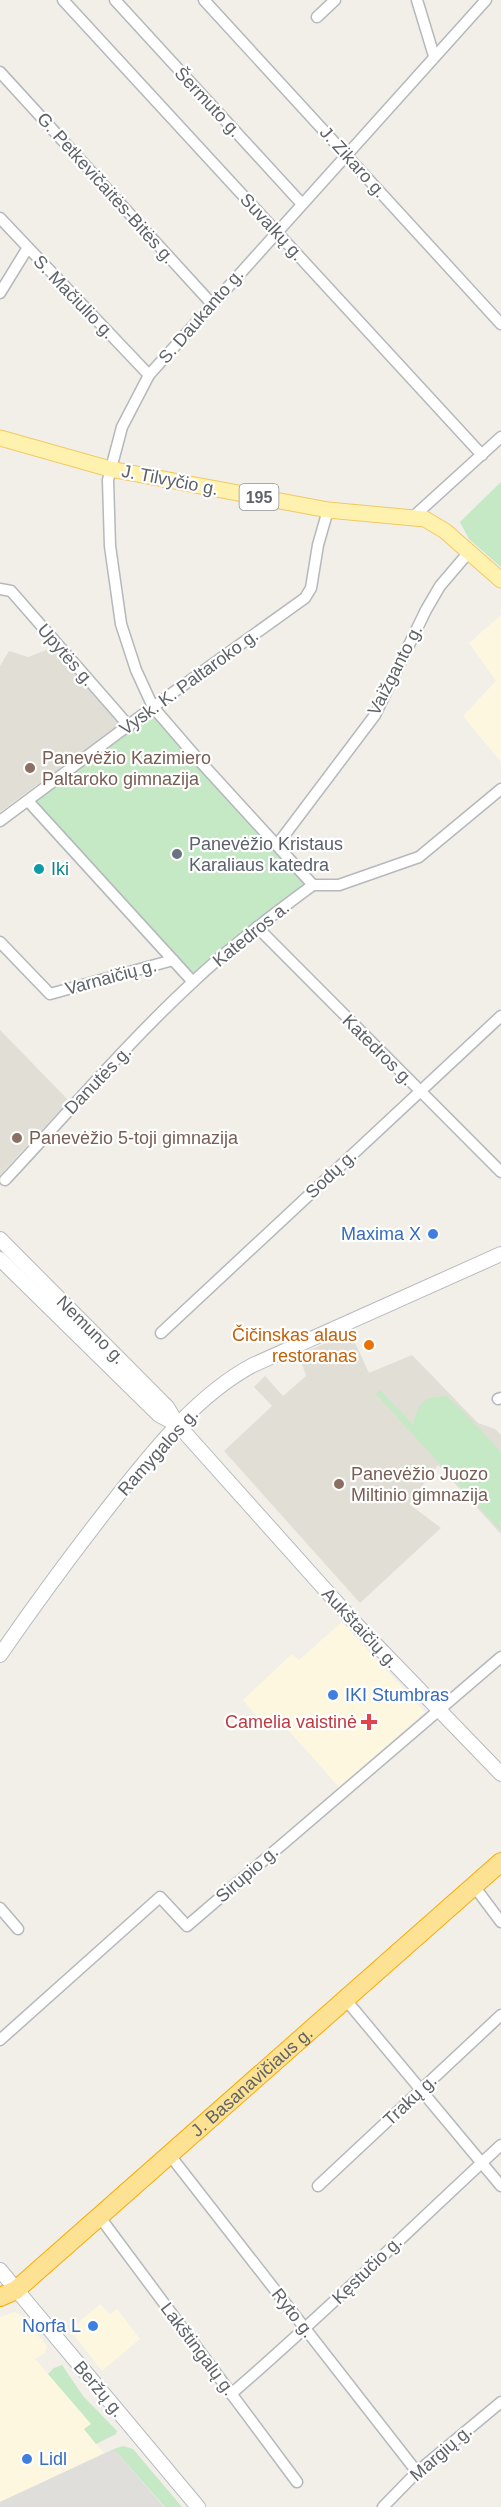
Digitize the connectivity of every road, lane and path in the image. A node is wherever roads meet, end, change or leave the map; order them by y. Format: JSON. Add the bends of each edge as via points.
{"nodes":[{"id":1,"x":63,"y":0,"type":"edge"},
{"id":2,"x":115,"y":0,"type":"edge"},
{"id":3,"x":204,"y":0,"type":"edge"},
{"id":4,"x":335,"y":0,"type":"edge"},
{"id":5,"x":417,"y":0,"type":"edge"},
{"id":6,"x":486,"y":0,"type":"edge"},
{"id":7,"x":317,"y":17,"type":"dead end"},
{"id":8,"x":434,"y":56,"type":"junction"},
{"id":9,"x":0,"y":72,"type":"edge"},
{"id":10,"x":347,"y":156,"type":"junction"},
{"id":11,"x":302,"y":204,"type":"junction"},
{"id":12,"x":0,"y":218,"type":"edge"},
{"id":13,"x":276,"y":232,"type":"junction"},
{"id":14,"x":27,"y":249,"type":"junction"},
{"id":15,"x":0,"y":292,"type":"edge"},
{"id":16,"x":212,"y":304,"type":"junction"},
{"id":17,"x":501,"y":324,"type":"edge"},
{"id":18,"x":149,"y":375,"type":"junction"},
{"id":19,"x":501,"y":437,"type":"edge"},
{"id":20,"x":0,"y":438,"type":"edge"},
{"id":21,"x":482,"y":455,"type":"junction"},
{"id":22,"x":110,"y":469,"type":"junction"},
{"id":23,"x":328,"y":510,"type":"junction"},
{"id":24,"x":413,"y":517,"type":"junction"},
{"id":25,"x":469,"y":552,"type":"junction"},
{"id":26,"x":501,"y":580,"type":"edge"},
{"id":27,"x":0,"y":589,"type":"edge"},
{"id":28,"x":153,"y":707,"type":"junction"},
{"id":29,"x":129,"y":726,"type":"junction"},
{"id":30,"x":501,"y":789,"type":"edge"},
{"id":31,"x":28,"y":801,"type":"junction"},
{"id":32,"x":0,"y":821,"type":"edge"},
{"id":33,"x":277,"y":845,"type":"junction"},
{"id":34,"x":313,"y":885,"type":"junction"},
{"id":35,"x":257,"y":927,"type":"junction"},
{"id":36,"x":0,"y":942,"type":"edge"},
{"id":37,"x":173,"y":960,"type":"junction"},
{"id":38,"x":193,"y":982,"type":"junction"},
{"id":39,"x":501,"y":1016,"type":"edge"},
{"id":40,"x":419,"y":1092,"type":"junction"},
{"id":41,"x":501,"y":1172,"type":"edge"},
{"id":42,"x":5,"y":1180,"type":"dead end"},
{"id":43,"x":0,"y":1239,"type":"edge"},
{"id":44,"x":501,"y":1254,"type":"edge"},
{"id":45,"x":0,"y":1259,"type":"edge"},
{"id":46,"x":161,"y":1333,"type":"dead end"},
{"id":47,"x":178,"y":1425,"type":"junction"},
{"id":48,"x":225,"y":1477,"type":"joint"},
{"id":49,"x":0,"y":1655,"type":"edge"},
{"id":50,"x":501,"y":1657,"type":"edge"},
{"id":51,"x":438,"y":1711,"type":"junction"},
{"id":52,"x":501,"y":1774,"type":"edge"},
{"id":53,"x":501,"y":1862,"type":"edge"},
{"id":54,"x":474,"y":1886,"type":"junction"},
{"id":55,"x":0,"y":1908,"type":"edge"},
{"id":56,"x":501,"y":1922,"type":"edge"},
{"id":57,"x":18,"y":1929,"type":"dead end"},
{"id":58,"x":346,"y":2000,"type":"junction"},
{"id":59,"x":501,"y":2015,"type":"edge"},
{"id":60,"x":0,"y":2040,"type":"edge"},
{"id":61,"x":421,"y":2090,"type":"junction"},
{"id":62,"x":501,"y":2145,"type":"edge"},
{"id":63,"x":170,"y":2154,"type":"junction"},
{"id":64,"x":482,"y":2163,"type":"junction"},
{"id":65,"x":318,"y":2186,"type":"dead end"},
{"id":66,"x":501,"y":2186,"type":"edge"},
{"id":67,"x":99,"y":2216,"type":"junction"},
{"id":68,"x":0,"y":2270,"type":"edge"},
{"id":69,"x":8,"y":2293,"type":"edge"},
{"id":70,"x":306,"y":2330,"type":"junction"},
{"id":71,"x":231,"y":2394,"type":"junction"},
{"id":72,"x":501,"y":2402,"type":"edge"},
{"id":73,"x":417,"y":2472,"type":"junction"},
{"id":74,"x":297,"y":2482,"type":"dead end"},
{"id":75,"x":198,"y":2507,"type":"edge"},
{"id":76,"x":383,"y":2507,"type":"edge"}],
"edges":[{"from":1,"to":13,"type":"street","name":"Suvalkų g."},
{"from":2,"to":11,"type":"street","name":"Šermuto g."},
{"from":3,"to":10,"type":"street","name":"J. Zikaro g."},
{"from":4,"to":7,"type":"street"},
{"from":5,"to":8,"type":"street"},
{"from":6,"to":8,"type":"street","name":"S. Daukanto g."},
{"from":8,"to":10,"type":"street","name":"S. Daukanto g."},
{"from":9,"to":16,"type":"street","name":"G. Petkevičaitės-Bitės g."},
{"from":10,"to":11,"type":"street","name":"S. Daukanto g."},
{"from":10,"to":17,"type":"street","name":"J. Zikaro g."},
{"from":11,"to":13,"type":"street","name":"S. Daukanto g."},
{"from":12,"to":14,"type":"street","name":"S. Mačiulio g."},
{"from":13,"to":16,"type":"street","name":"S. Daukanto g."},
{"from":13,"to":21,"type":"street","name":"Suvalkų g."},
{"from":14,"to":15,"type":"street"},
{"from":14,"to":18,"type":"street","name":"S. Mačiulio g."},
{"from":16,"to":18,"type":"street","name":"S. Daukanto g."},
{"from":18,"to":22,"type":"street","name":"S. Daukanto g.","via":[[122,427]]},
{"from":19,"to":21,"type":"street"},
{"from":20,"to":22,"type":"main road","name":"J. Tilvyčio g.","number":"195"},
{"from":21,"to":24,"type":"street"},
{"from":22,"to":23,"type":"main road","name":"J. Tilvyčio g.","number":"195"},
{"from":22,"to":28,"type":"street","name":"S. Daukanto g.","via":[[110,546],[121,624]]},
{"from":23,"to":24,"type":"main road","name":"J. Tilvyčio g.","number":"195"},
{"from":23,"to":28,"type":"street","name":"Vysk. K. Paltaroko g.","via":[[311,588],[305,598]]},
{"from":24,"to":25,"type":"main road","name":"J. Tilvyčio g.","number":"195","via":[[436,525]]},
{"from":25,"to":26,"type":"main road","name":"J. Tilvyčio g.","number":"195"},
{"from":25,"to":33,"type":"street","name":"Vaižganto g.","via":[[440,586],[426,610],[375,715]]},
{"from":27,"to":29,"type":"street","name":"Upytės g.","via":[[11,591]]},
{"from":28,"to":29,"type":"street","name":"Vysk. K. Paltaroko g."},
{"from":28,"to":33,"type":"street"},
{"from":29,"to":31,"type":"street","name":"Vysk. K. Paltaroko g."},
{"from":30,"to":34,"type":"street","via":[[419,857],[339,885]]},
{"from":31,"to":32,"type":"street","name":"Vysk. K. Paltaroko g."},
{"from":31,"to":37,"type":"street"},
{"from":33,"to":34,"type":"street"},
{"from":34,"to":35,"type":"street","name":"Katedros a."},
{"from":35,"to":38,"type":"street","name":"Katedros a."},
{"from":35,"to":40,"type":"street","name":"Katedros g."},
{"from":36,"to":37,"type":"street","name":"Varnaičių g.","via":[[50,994]]},
{"from":37,"to":38,"type":"street"},
{"from":38,"to":42,"type":"street","name":"Danutės g."},
{"from":39,"to":40,"type":"street","name":"Sodų g."},
{"from":40,"to":41,"type":"street","name":"Katedros g."},
{"from":40,"to":46,"type":"street","name":"Sodų g."},
{"from":43,"to":47,"type":"main road","name":"Nemuno g.","via":[[161,1400]]},
{"from":44,"to":47,"type":"main road","name":"Ramygalos g.","via":[[254,1365],[230,1379]]},
{"from":45,"to":47,"type":"main road","name":"Nemuno g.","via":[[159,1415]]},
{"from":47,"to":48,"type":"main road","name":"Nemuno g."},
{"from":47,"to":49,"type":"main road","name":"Ramygalos g.","via":[[86,1535]]},
{"from":48,"to":51,"type":"main road","name":"Aukštaičių g."},
{"from":50,"to":51,"type":"street","name":"Sirupio g."},
{"from":51,"to":52,"type":"main road","name":"Aukštaičių g."},
{"from":51,"to":60,"type":"street","name":"Sirupio g.","via":[[187,1926],[160,1897]]},
{"from":53,"to":54,"type":"highway","name":"J. Basanavičiaus g."},
{"from":54,"to":56,"type":"street"},
{"from":54,"to":58,"type":"highway","name":"J. Basanavičiaus g."},
{"from":55,"to":57,"type":"street"},
{"from":58,"to":61,"type":"street"},
{"from":58,"to":63,"type":"highway","name":"J. Basanavičiaus g."},
{"from":59,"to":61,"type":"street","name":"Trakų g."},
{"from":61,"to":64,"type":"street"},
{"from":61,"to":65,"type":"street","name":"Trakų g."},
{"from":62,"to":64,"type":"street","name":"Kęstučio g."},
{"from":63,"to":67,"type":"highway","name":"J. Basanavičiaus g."},
{"from":63,"to":70,"type":"street","name":"Ryto g."},
{"from":64,"to":66,"type":"street"},
{"from":64,"to":70,"type":"street","name":"Kęstučio g."},
{"from":67,"to":69,"type":"highway","name":"J. Basanavičiaus g."},
{"from":67,"to":71,"type":"street","name":"Lakštingalų g."},
{"from":68,"to":69,"type":"main road","name":"Beržų g."},
{"from":69,"to":75,"type":"main road","name":"Beržų g."},
{"from":70,"to":71,"type":"street","name":"Kęstučio g."},
{"from":70,"to":73,"type":"street","name":"Ryto g."},
{"from":71,"to":74,"type":"street","name":"Lakštingalų g."},
{"from":72,"to":73,"type":"street","name":"Margių g."},
{"from":73,"to":76,"type":"street","name":"Margių g."}]}
